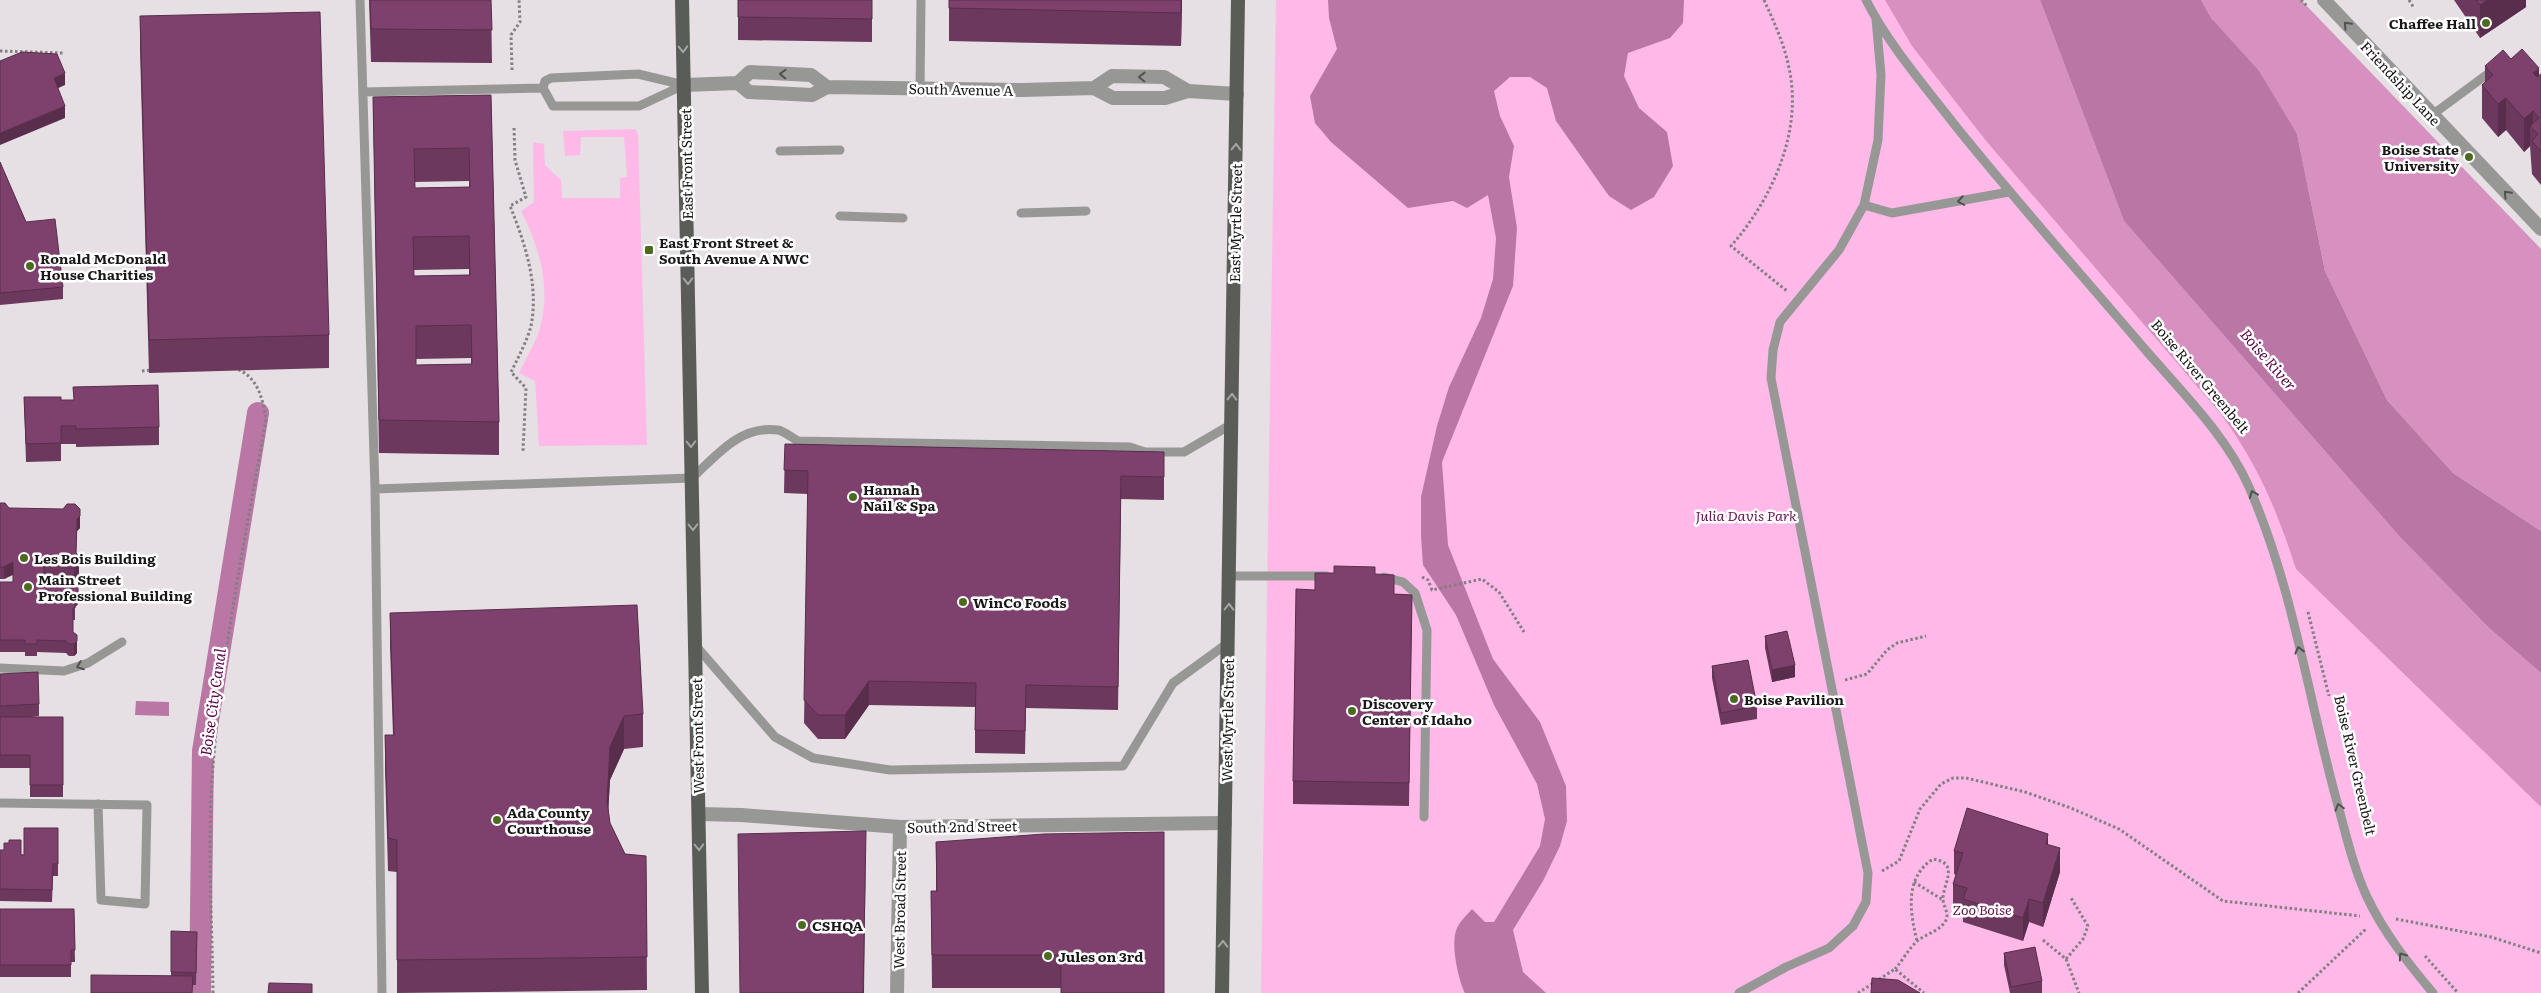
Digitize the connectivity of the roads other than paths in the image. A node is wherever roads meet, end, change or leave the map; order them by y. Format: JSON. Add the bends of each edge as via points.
{"nodes":[{"id":1,"x":360,"y":0,"type":"edge"},
{"id":2,"x":682,"y":0,"type":"edge"},
{"id":3,"x":921,"y":0,"type":"edge"},
{"id":4,"x":1238,"y":0,"type":"edge"},
{"id":5,"x":1866,"y":0,"type":"edge"},
{"id":6,"x":2324,"y":0,"type":"edge"},
{"id":7,"x":1876,"y":19,"type":"junction"},
{"id":8,"x":2495,"y":68,"type":"edge"},
{"id":9,"x":738,"y":83,"type":"junction"},
{"id":10,"x":684,"y":85,"type":"junction"},
{"id":11,"x":827,"y":87,"type":"junction"},
{"id":12,"x":543,"y":88,"type":"junction"},
{"id":13,"x":1094,"y":88,"type":"junction"},
{"id":14,"x":920,"y":89,"type":"junction"},
{"id":15,"x":1188,"y":90,"type":"junction"},
{"id":16,"x":363,"y":92,"type":"junction"},
{"id":17,"x":1237,"y":94,"type":"junction"},
{"id":18,"x":2432,"y":115,"type":"junction"},
{"id":19,"x":840,"y":150,"type":"dead end"},
{"id":20,"x":780,"y":151,"type":"dead end"},
{"id":21,"x":2009,"y":192,"type":"junction"},
{"id":22,"x":1864,"y":205,"type":"junction"},
{"id":23,"x":1086,"y":211,"type":"dead end"},
{"id":24,"x":1021,"y":213,"type":"dead end"},
{"id":25,"x":840,"y":216,"type":"dead end"},
{"id":26,"x":903,"y":218,"type":"dead end"},
{"id":27,"x":2541,"y":229,"type":"edge"},
{"id":28,"x":1232,"y":424,"type":"junction"},
{"id":29,"x":1231,"y":446,"type":"joint"},
{"id":30,"x":692,"y":478,"type":"junction"},
{"id":31,"x":375,"y":489,"type":"junction"},
{"id":32,"x":1229,"y":576,"type":"junction"},
{"id":33,"x":1336,"y":576,"type":"edge"},
{"id":34,"x":1373,"y":576,"type":"edge"},
{"id":35,"x":122,"y":642,"type":"dead end"},
{"id":36,"x":1228,"y":643,"type":"junction"},
{"id":37,"x":696,"y":646,"type":"junction"},
{"id":38,"x":0,"y":668,"type":"edge"},
{"id":39,"x":0,"y":803,"type":"edge"},
{"id":40,"x":98,"y":804,"type":"junction"},
{"id":41,"x":699,"y":814,"type":"junction"},
{"id":42,"x":1424,"y":817,"type":"dead end"},
{"id":43,"x":1225,"y":823,"type":"junction"},
{"id":44,"x":900,"y":827,"type":"junction"},
{"id":45,"x":382,"y":993,"type":"edge"},
{"id":46,"x":702,"y":993,"type":"edge"},
{"id":47,"x":897,"y":993,"type":"edge"},
{"id":48,"x":1222,"y":993,"type":"edge"},
{"id":49,"x":1739,"y":993,"type":"edge"},
{"id":50,"x":2433,"y":993,"type":"edge"}],
"edges":[{"from":1,"to":16,"type":"lane"},
{"from":2,"to":10,"type":"main road","name":"East Front Street","one_way":true},
{"from":3,"to":14,"type":"lane"},
{"from":4,"to":17,"type":"main road","name":"East Myrtle Street"},
{"from":5,"to":7,"type":"lane"},
{"from":18,"to":6,"type":"street","name":"Friendship Lane","one_way":true},
{"from":7,"to":21,"type":"lane","via":[[1918,78]]},
{"from":7,"to":22,"type":"lane","via":[[1881,75],[1878,140]]},
{"from":8,"to":18,"type":"lane"},
{"from":9,"to":10,"type":"street","name":"South Avenue A"},
{"from":9,"to":11,"type":"street","name":"South Avenue A","via":[[749,92],[772,94],[812,95]]},
{"from":11,"to":9,"type":"street","name":"South Avenue A","one_way":true,"via":[[811,74],[750,72]]},
{"from":10,"to":12,"type":"lane","via":[[638,74],[551,78]]},
{"from":10,"to":12,"type":"lane","via":[[639,106],[553,106]]},
{"from":10,"to":30,"type":"main road","name":"East Front Street","one_way":true},
{"from":11,"to":14,"type":"street","name":"South Avenue A"},
{"from":12,"to":16,"type":"lane"},
{"from":13,"to":14,"type":"street","name":"South Avenue A"},
{"from":13,"to":15,"type":"street","name":"South Avenue A","via":[[1113,98],[1165,98]]},
{"from":15,"to":13,"type":"street","name":"South Avenue A","one_way":true,"via":[[1164,77],[1112,76]]},
{"from":15,"to":17,"type":"street","name":"South Avenue A"},
{"from":16,"to":31,"type":"lane"},
{"from":28,"to":17,"type":"main road","name":"East Myrtle Street","one_way":true},
{"from":27,"to":18,"type":"street","name":"Friendship Lane","one_way":true},
{"from":19,"to":20,"type":"lane"},
{"from":21,"to":22,"type":"lane","one_way":true,"via":[[1892,213]]},
{"from":50,"to":21,"type":"lane","one_way":true,"via":[[2406,962],[2378,917],[2357,872],[2281,576],[2248,483],[2227,448],[2191,403]]},
{"from":22,"to":49,"type":"lane","via":[[1839,250],[1780,322],[1772,350],[1771,378],[1868,873],[1866,902],[1853,926],[1829,948]]},
{"from":23,"to":24,"type":"lane"},
{"from":25,"to":26,"type":"lane"},
{"from":28,"to":29,"type":"main road","name":"East Myrtle Street"},
{"from":28,"to":30,"type":"lane","via":[[1184,452],[1145,452],[1130,447],[798,441],[779,430],[752,431],[732,440]]},
{"from":29,"to":32,"type":"main road","name":"West Myrtle Street"},
{"from":30,"to":31,"type":"lane"},
{"from":30,"to":37,"type":"main road","name":"West Front Street","one_way":true},
{"from":31,"to":45,"type":"lane"},
{"from":32,"to":33,"type":"lane"},
{"from":36,"to":32,"type":"main road","name":"West Myrtle Street","one_way":true},
{"from":34,"to":42,"type":"lane","via":[[1403,582],[1415,593],[1427,630]]},
{"from":35,"to":38,"type":"lane","one_way":true,"via":[[88,663],[64,671]]},
{"from":36,"to":37,"type":"lane","via":[[1173,684],[1123,766],[890,770],[813,758],[774,737]]},
{"from":36,"to":43,"type":"main road","name":"West Myrtle Street"},
{"from":37,"to":41,"type":"main road","name":"West Front Street"},
{"from":39,"to":40,"type":"lane"},
{"from":40,"to":40,"type":"lane","via":[[147,805],[145,904],[101,900]]},
{"from":41,"to":44,"type":"street","name":"South 2nd Street"},
{"from":41,"to":46,"type":"main road","name":"West Front Street","one_way":true},
{"from":43,"to":44,"type":"street","name":"South 2nd Street"},
{"from":48,"to":43,"type":"main road","name":"West Myrtle Street","one_way":true},
{"from":44,"to":47,"type":"street","name":"West Broad Street"}]}
